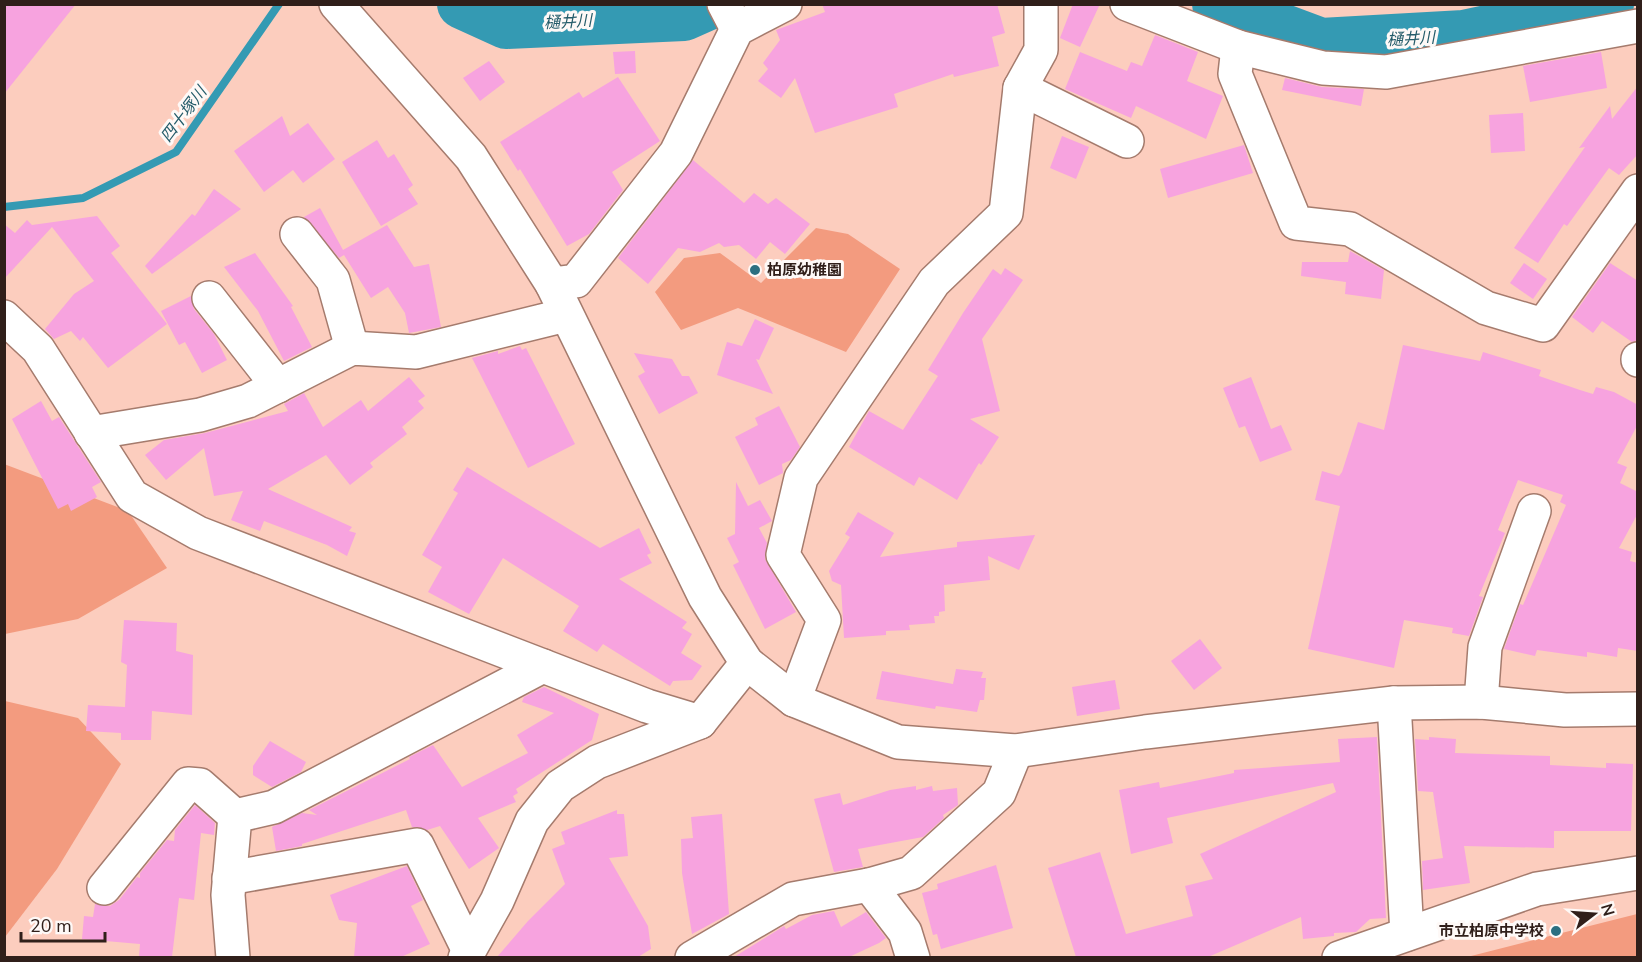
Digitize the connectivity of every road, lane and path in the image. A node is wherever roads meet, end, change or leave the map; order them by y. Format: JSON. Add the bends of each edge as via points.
{"nodes":[{"id":1,"x":785,"y":4,"type":"edge"},
{"id":2,"x":1041,"y":4,"type":"edge"},
{"id":3,"x":1127,"y":4,"type":"edge"},
{"id":4,"x":351,"y":11,"type":"edge"},
{"id":5,"x":730,"y":17,"type":"edge"},
{"id":6,"x":1638,"y":26,"type":"edge"},
{"id":7,"x":1238,"y":47,"type":"junction"},
{"id":8,"x":1020,"y":88,"type":"junction"},
{"id":9,"x":1127,"y":141,"type":"dead end"},
{"id":10,"x":1638,"y":191,"type":"edge"},
{"id":11,"x":297,"y":234,"type":"dead end"},
{"id":12,"x":552,"y":284,"type":"junction"},
{"id":13,"x":209,"y":298,"type":"dead end"},
{"id":14,"x":566,"y":315,"type":"junction"},
{"id":15,"x":4,"y":317,"type":"edge"},
{"id":16,"x":352,"y":348,"type":"junction"},
{"id":17,"x":278,"y":386,"type":"junction"},
{"id":18,"x":91,"y":433,"type":"junction"},
{"id":19,"x":1534,"y":511,"type":"dead end"},
{"id":20,"x":747,"y":663,"type":"junction"},
{"id":21,"x":543,"y":666,"type":"junction"},
{"id":22,"x":794,"y":700,"type":"junction"},
{"id":23,"x":1481,"y":702,"type":"junction"},
{"id":24,"x":1394,"y":703,"type":"junction"},
{"id":25,"x":1638,"y":709,"type":"edge"},
{"id":26,"x":700,"y":722,"type":"junction"},
{"id":27,"x":1016,"y":751,"type":"junction"},
{"id":28,"x":235,"y":816,"type":"junction"},
{"id":29,"x":1638,"y":873,"type":"edge"},
{"id":30,"x":229,"y":878,"type":"junction"},
{"id":31,"x":869,"y":885,"type":"junction"},
{"id":32,"x":104,"y":888,"type":"dead end"},
{"id":33,"x":1407,"y":934,"type":"junction"},
{"id":34,"x":467,"y":954,"type":"edge"},
{"id":35,"x":233,"y":957,"type":"edge"},
{"id":36,"x":692,"y":957,"type":"edge"},
{"id":37,"x":913,"y":957,"type":"edge"},
{"id":38,"x":1339,"y":957,"type":"edge"}],
"edges":[{"from":1,"to":5,"type":"street"},
{"from":2,"to":8,"type":"street","via":[[1041,50]]},
{"from":3,"to":7,"type":"street"},
{"from":4,"to":12,"type":"street","via":[[471,157]]},
{"from":5,"to":12,"type":"street","via":[[676,153],[576,281]]},
{"from":6,"to":7,"type":"street","via":[[1386,72],[1323,68]]},
{"from":7,"to":10,"type":"street","via":[[1235,74],[1296,223],[1350,229],[1486,308],[1543,325]]},
{"from":8,"to":9,"type":"street"},
{"from":8,"to":22,"type":"street","via":[[1006,213],[934,282],[801,478],[783,555],[824,620]]},
{"from":11,"to":16,"type":"street","via":[[333,280]]},
{"from":12,"to":14,"type":"street"},
{"from":13,"to":17,"type":"street"},
{"from":14,"to":16,"type":"street","via":[[416,352]]},
{"from":14,"to":20,"type":"street","via":[[705,597]]},
{"from":15,"to":18,"type":"street","via":[[38,349]]},
{"from":16,"to":17,"type":"street"},
{"from":17,"to":18,"type":"street","via":[[248,401],[200,415]]},
{"from":18,"to":21,"type":"street","via":[[132,496],[198,533]]},
{"from":19,"to":23,"type":"street","via":[[1485,647]]},
{"from":20,"to":22,"type":"street"},
{"from":20,"to":26,"type":"street"},
{"from":21,"to":26,"type":"street"},
{"from":21,"to":28,"type":"street","via":[[274,807]]},
{"from":22,"to":27,"type":"street","via":[[898,742]]},
{"from":23,"to":24,"type":"street"},
{"from":23,"to":25,"type":"street","via":[[1565,710]]},
{"from":24,"to":27,"type":"street"},
{"from":24,"to":33,"type":"street"},
{"from":26,"to":34,"type":"street","via":[[597,762],[560,786],[532,821],[497,901]]},
{"from":27,"to":31,"type":"street","via":[[999,793],[911,873]]},
{"from":28,"to":30,"type":"street"},
{"from":28,"to":32,"type":"street","via":[[200,785],[188,784]]},
{"from":29,"to":33,"type":"street","via":[[1537,889]]},
{"from":30,"to":34,"type":"street","via":[[417,845]]},
{"from":30,"to":35,"type":"street"},
{"from":31,"to":36,"type":"street","via":[[793,899]]},
{"from":31,"to":37,"type":"street","via":[[905,932]]},
{"from":33,"to":38,"type":"street"}]}
